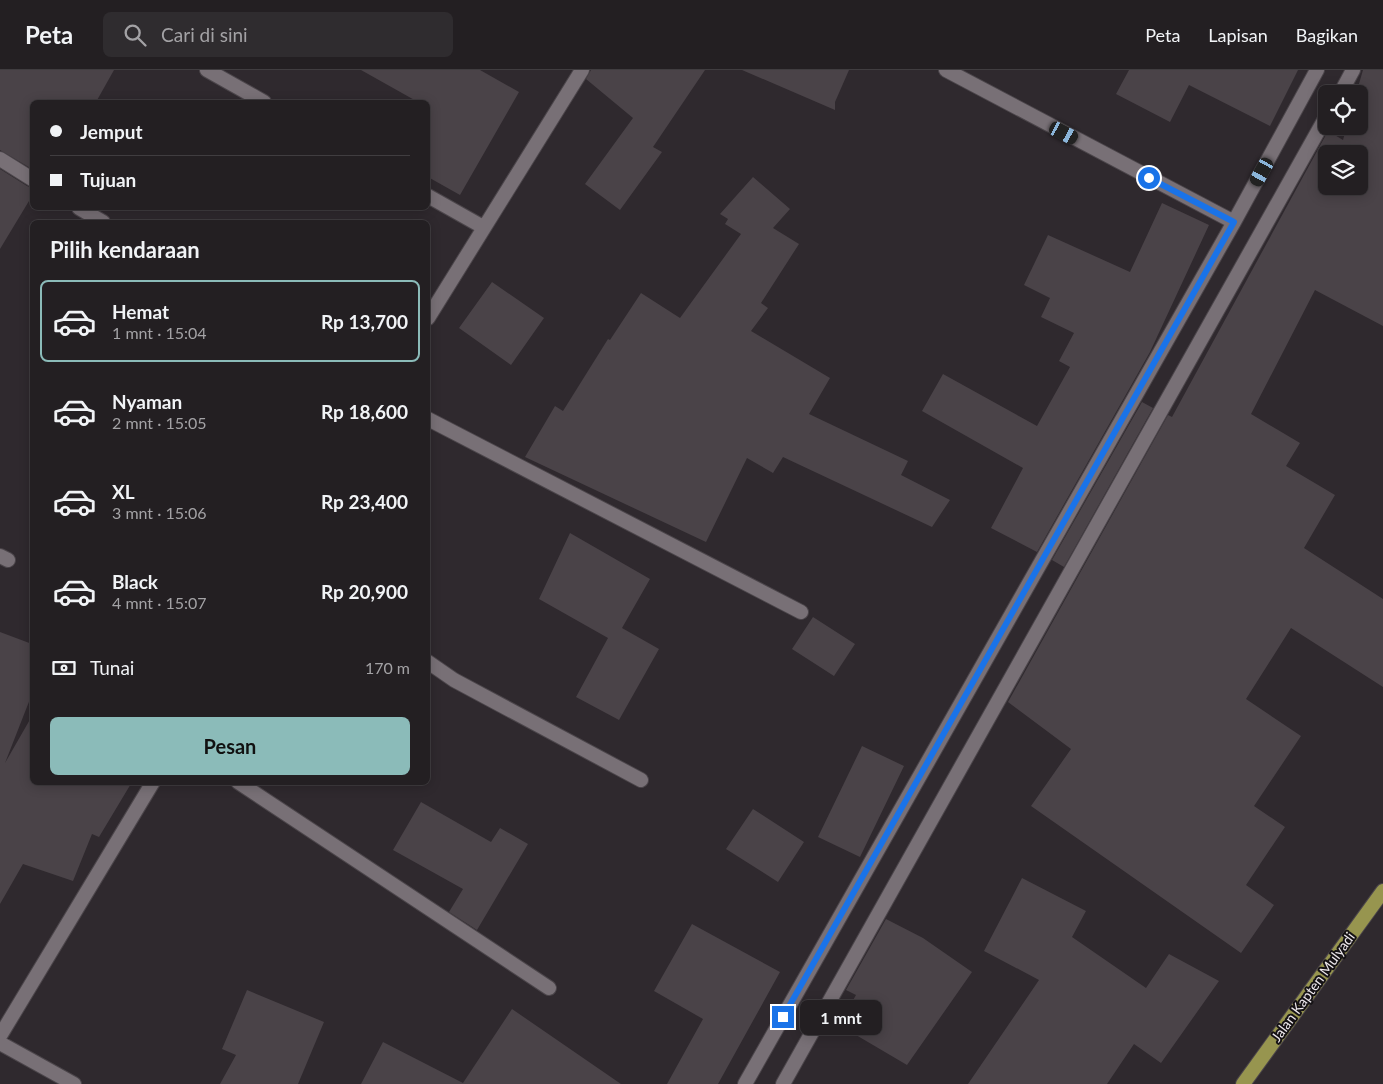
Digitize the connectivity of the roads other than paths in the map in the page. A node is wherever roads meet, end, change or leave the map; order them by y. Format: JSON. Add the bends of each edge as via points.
{"nodes":[{"id":1,"x":207,"y":70,"type":"edge"},
{"id":2,"x":582,"y":70,"type":"edge"},
{"id":3,"x":946,"y":70,"type":"edge"},
{"id":4,"x":1317,"y":70,"type":"edge"},
{"id":5,"x":1353,"y":70,"type":"edge"},
{"id":6,"x":1345,"y":85,"type":"edge"},
{"id":7,"x":260,"y":100,"type":"edge"},
{"id":8,"x":1318,"y":131,"type":"edge"},
{"id":9,"x":0,"y":159,"type":"edge"},
{"id":10,"x":30,"y":178,"type":"edge"},
{"id":11,"x":430,"y":197,"type":"edge"},
{"id":12,"x":82,"y":210,"type":"edge"},
{"id":13,"x":99,"y":220,"type":"edge"},
{"id":14,"x":1234,"y":222,"type":"junction"},
{"id":15,"x":483,"y":227,"type":"junction"},
{"id":16,"x":430,"y":315,"type":"edge"},
{"id":17,"x":430,"y":420,"type":"edge"},
{"id":18,"x":800,"y":612,"type":"dead end"},
{"id":19,"x":430,"y":663,"type":"edge"},
{"id":20,"x":641,"y":780,"type":"dead end"},
{"id":21,"x":151,"y":785,"type":"edge"},
{"id":22,"x":243,"y":785,"type":"edge"},
{"id":23,"x":1383,"y":891,"type":"edge"},
{"id":24,"x":549,"y":988,"type":"dead end"},
{"id":25,"x":0,"y":1036,"type":"edge"},
{"id":26,"x":0,"y":1043,"type":"edge"},
{"id":27,"x":74,"y":1084,"type":"edge"},
{"id":28,"x":745,"y":1084,"type":"edge"},
{"id":29,"x":783,"y":1084,"type":"edge"},
{"id":30,"x":1243,"y":1084,"type":"edge"}],
"edges":[{"from":1,"to":7,"type":"street"},
{"from":2,"to":15,"type":"street"},
{"from":3,"to":14,"type":"street"},
{"from":4,"to":14,"type":"street"},
{"from":5,"to":6,"type":"street"},
{"from":8,"to":29,"type":"street"},
{"from":9,"to":10,"type":"street"},
{"from":11,"to":15,"type":"street"},
{"from":12,"to":13,"type":"street"},
{"from":14,"to":28,"type":"street"},
{"from":15,"to":16,"type":"street"},
{"from":17,"to":18,"type":"street"},
{"from":19,"to":20,"type":"street","via":[[454,680]]},
{"from":21,"to":25,"type":"street"},
{"from":22,"to":24,"type":"street"},
{"from":23,"to":30,"type":"main road","name":"Jalan Kapten Mulyadi"},
{"from":26,"to":27,"type":"street"}]}
